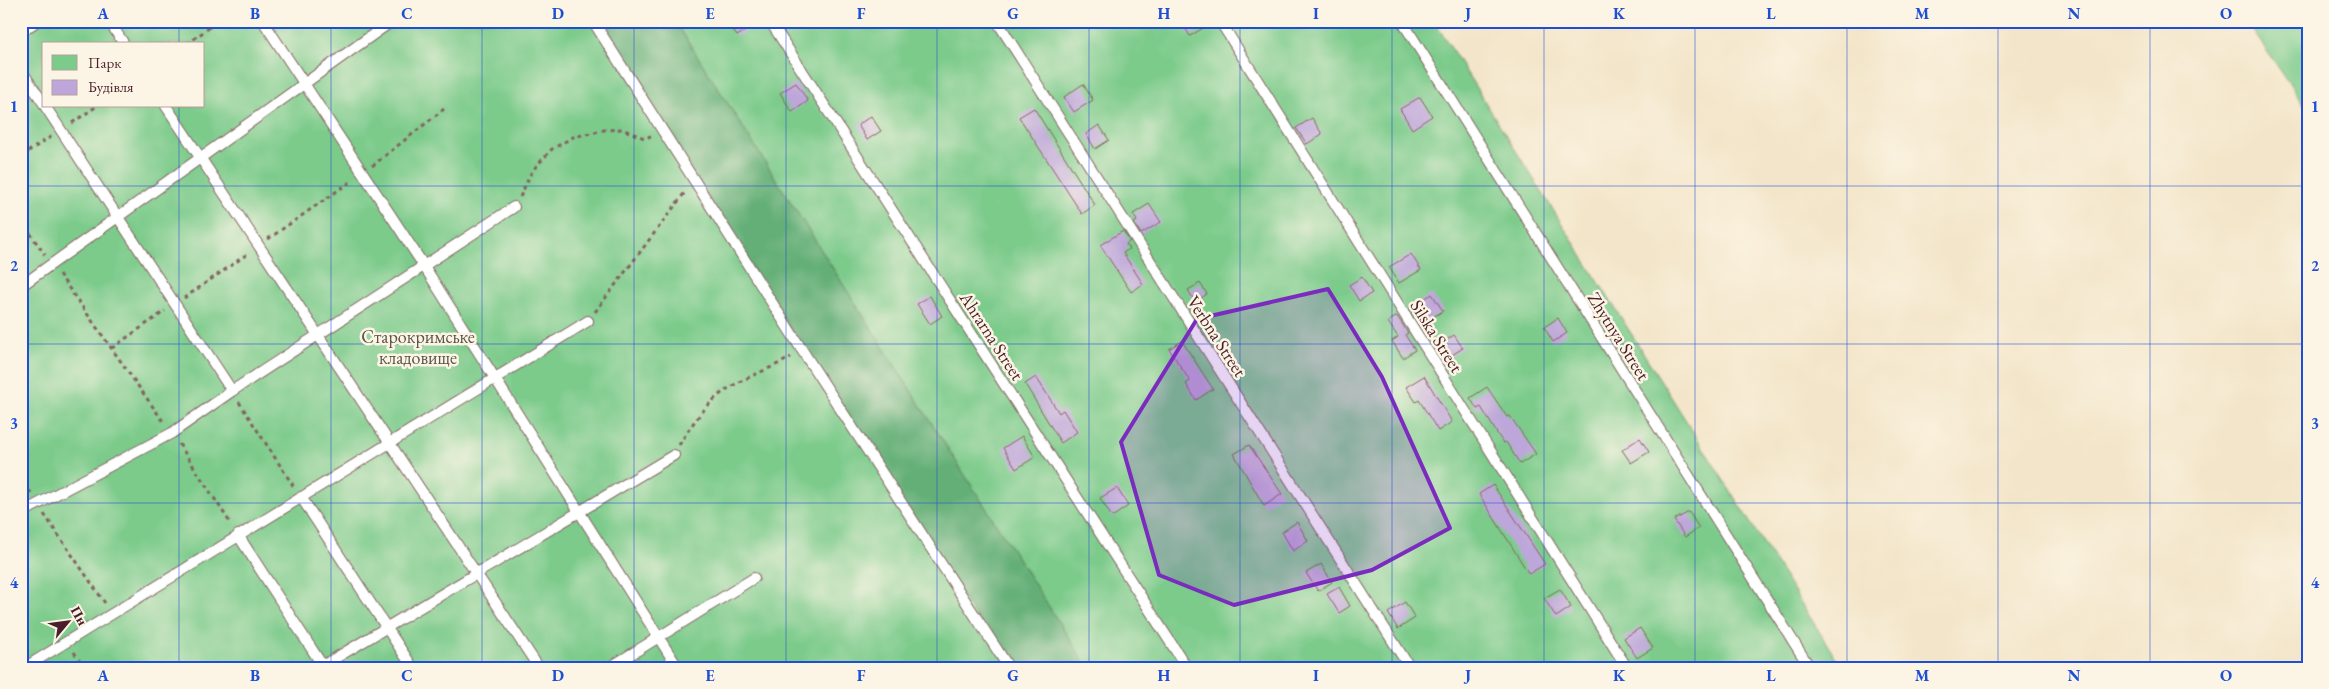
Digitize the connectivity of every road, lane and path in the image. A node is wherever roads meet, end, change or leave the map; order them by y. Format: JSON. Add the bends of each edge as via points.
{"nodes":[{"id":1,"x":37,"y":21,"type":"edge"},
{"id":2,"x":109,"y":21,"type":"edge"},
{"id":3,"x":218,"y":21,"type":"edge"},
{"id":4,"x":263,"y":21,"type":"edge"},
{"id":5,"x":392,"y":21,"type":"edge"},
{"id":6,"x":593,"y":21,"type":"edge"},
{"id":7,"x":770,"y":21,"type":"edge"},
{"id":8,"x":997,"y":21,"type":"edge"},
{"id":9,"x":1220,"y":21,"type":"edge"},
{"id":10,"x":1402,"y":21,"type":"edge"},
{"id":11,"x":21,"y":32,"type":"edge"},
{"id":12,"x":123,"y":42,"type":"edge"},
{"id":13,"x":190,"y":42,"type":"edge"},
{"id":14,"x":21,"y":70,"type":"edge"},
{"id":15,"x":305,"y":84,"type":"junction"},
{"id":16,"x":42,"y":102,"type":"edge"},
{"id":17,"x":46,"y":108,"type":"edge"},
{"id":18,"x":167,"y":108,"type":"edge"},
{"id":19,"x":444,"y":109,"type":"dead end"},
{"id":20,"x":664,"y":132,"type":"junction"},
{"id":21,"x":200,"y":158,"type":"junction"},
{"id":22,"x":363,"y":173,"type":"junction"},
{"id":23,"x":696,"y":183,"type":"junction"},
{"id":24,"x":514,"y":207,"type":"joint"},
{"id":25,"x":118,"y":217,"type":"junction"},
{"id":26,"x":21,"y":220,"type":"edge"},
{"id":27,"x":258,"y":246,"type":"junction"},
{"id":28,"x":52,"y":264,"type":"junction"},
{"id":29,"x":424,"y":266,"type":"junction"},
{"id":30,"x":21,"y":286,"type":"edge"},
{"id":31,"x":175,"y":304,"type":"junction"},
{"id":32,"x":588,"y":321,"type":"joint"},
{"id":33,"x":318,"y":335,"type":"junction"},
{"id":34,"x":112,"y":348,"type":"junction"},
{"id":35,"x":802,"y":350,"type":"junction"},
{"id":36,"x":494,"y":378,"type":"junction"},
{"id":37,"x":232,"y":391,"type":"junction"},
{"id":38,"x":172,"y":433,"type":"junction"},
{"id":39,"x":389,"y":443,"type":"junction"},
{"id":40,"x":674,"y":455,"type":"joint"},
{"id":41,"x":21,"y":477,"type":"edge"},
{"id":42,"x":301,"y":497,"type":"junction"},
{"id":43,"x":37,"y":504,"type":"junction"},
{"id":44,"x":579,"y":511,"type":"junction"},
{"id":45,"x":21,"y":513,"type":"edge"},
{"id":46,"x":238,"y":535,"type":"junction"},
{"id":47,"x":476,"y":573,"type":"junction"},
{"id":48,"x":754,"y":578,"type":"dead end"},
{"id":49,"x":112,"y":613,"type":"junction"},
{"id":50,"x":386,"y":627,"type":"junction"},
{"id":51,"x":658,"y":637,"type":"junction"},
{"id":52,"x":66,"y":642,"type":"junction"},
{"id":53,"x":322,"y":667,"type":"edge"},
{"id":54,"x":24,"y":668,"type":"edge"},
{"id":55,"x":84,"y":668,"type":"edge"},
{"id":56,"x":413,"y":668,"type":"edge"},
{"id":57,"x":539,"y":668,"type":"edge"},
{"id":58,"x":609,"y":668,"type":"edge"},
{"id":59,"x":678,"y":668,"type":"edge"},
{"id":60,"x":1008,"y":668,"type":"edge"},
{"id":61,"x":1187,"y":668,"type":"edge"},
{"id":62,"x":1410,"y":668,"type":"edge"},
{"id":63,"x":1627,"y":668,"type":"edge"},
{"id":64,"x":1810,"y":668,"type":"edge"}],
"edges":[{"from":1,"to":11,"type":"lane"},
{"from":2,"to":12,"type":"lane"},
{"from":3,"to":13,"type":"path"},
{"from":4,"to":15,"type":"lane"},
{"from":5,"to":15,"type":"lane"},
{"from":6,"to":20,"type":"lane"},
{"from":7,"to":61,"type":"lane","name":"Ahrarna Street"},
{"from":8,"to":62,"type":"lane","name":"Verbna Street"},
{"from":9,"to":63,"type":"lane","name":"Silska Street"},
{"from":10,"to":64,"type":"lane","name":"Zhytnya Street"},
{"from":14,"to":16,"type":"lane"},
{"from":15,"to":21,"type":"lane"},
{"from":15,"to":22,"type":"lane"},
{"from":17,"to":25,"type":"lane"},
{"from":18,"to":21,"type":"lane"},
{"from":19,"to":22,"type":"path"},
{"from":20,"to":23,"type":"lane"},
{"from":20,"to":24,"type":"path","via":[[644,138],[622,129],[573,136],[552,149],[532,171]]},
{"from":21,"to":25,"type":"lane"},
{"from":21,"to":27,"type":"lane"},
{"from":22,"to":27,"type":"path"},
{"from":22,"to":29,"type":"lane"},
{"from":23,"to":32,"type":"path","via":[[683,194]]},
{"from":23,"to":35,"type":"lane"},
{"from":24,"to":29,"type":"lane"},
{"from":25,"to":28,"type":"lane"},
{"from":25,"to":31,"type":"lane"},
{"from":26,"to":28,"type":"path"},
{"from":27,"to":31,"type":"path"},
{"from":27,"to":33,"type":"lane"},
{"from":28,"to":30,"type":"lane"},
{"from":28,"to":34,"type":"path"},
{"from":29,"to":33,"type":"lane"},
{"from":29,"to":36,"type":"lane"},
{"from":31,"to":34,"type":"path"},
{"from":31,"to":37,"type":"lane"},
{"from":32,"to":36,"type":"lane"},
{"from":33,"to":37,"type":"lane"},
{"from":33,"to":39,"type":"lane"},
{"from":34,"to":38,"type":"path"},
{"from":35,"to":40,"type":"path","via":[[733,385],[712,402],[695,421]]},
{"from":35,"to":60,"type":"lane"},
{"from":36,"to":39,"type":"lane"},
{"from":36,"to":44,"type":"lane"},
{"from":37,"to":38,"type":"lane"},
{"from":37,"to":42,"type":"path"},
{"from":38,"to":43,"type":"lane"},
{"from":38,"to":46,"type":"path"},
{"from":39,"to":42,"type":"lane"},
{"from":39,"to":47,"type":"lane"},
{"from":40,"to":44,"type":"lane"},
{"from":41,"to":43,"type":"path"},
{"from":42,"to":46,"type":"lane"},
{"from":42,"to":50,"type":"lane"},
{"from":43,"to":45,"type":"lane"},
{"from":43,"to":49,"type":"path"},
{"from":44,"to":47,"type":"lane"},
{"from":44,"to":51,"type":"lane"},
{"from":46,"to":49,"type":"lane"},
{"from":46,"to":53,"type":"lane"},
{"from":47,"to":50,"type":"lane"},
{"from":47,"to":57,"type":"lane"},
{"from":48,"to":51,"type":"lane"},
{"from":49,"to":52,"type":"lane"},
{"from":50,"to":53,"type":"lane"},
{"from":50,"to":56,"type":"lane"},
{"from":51,"to":58,"type":"lane"},
{"from":51,"to":59,"type":"lane"},
{"from":52,"to":54,"type":"lane"},
{"from":52,"to":55,"type":"path"}]}
